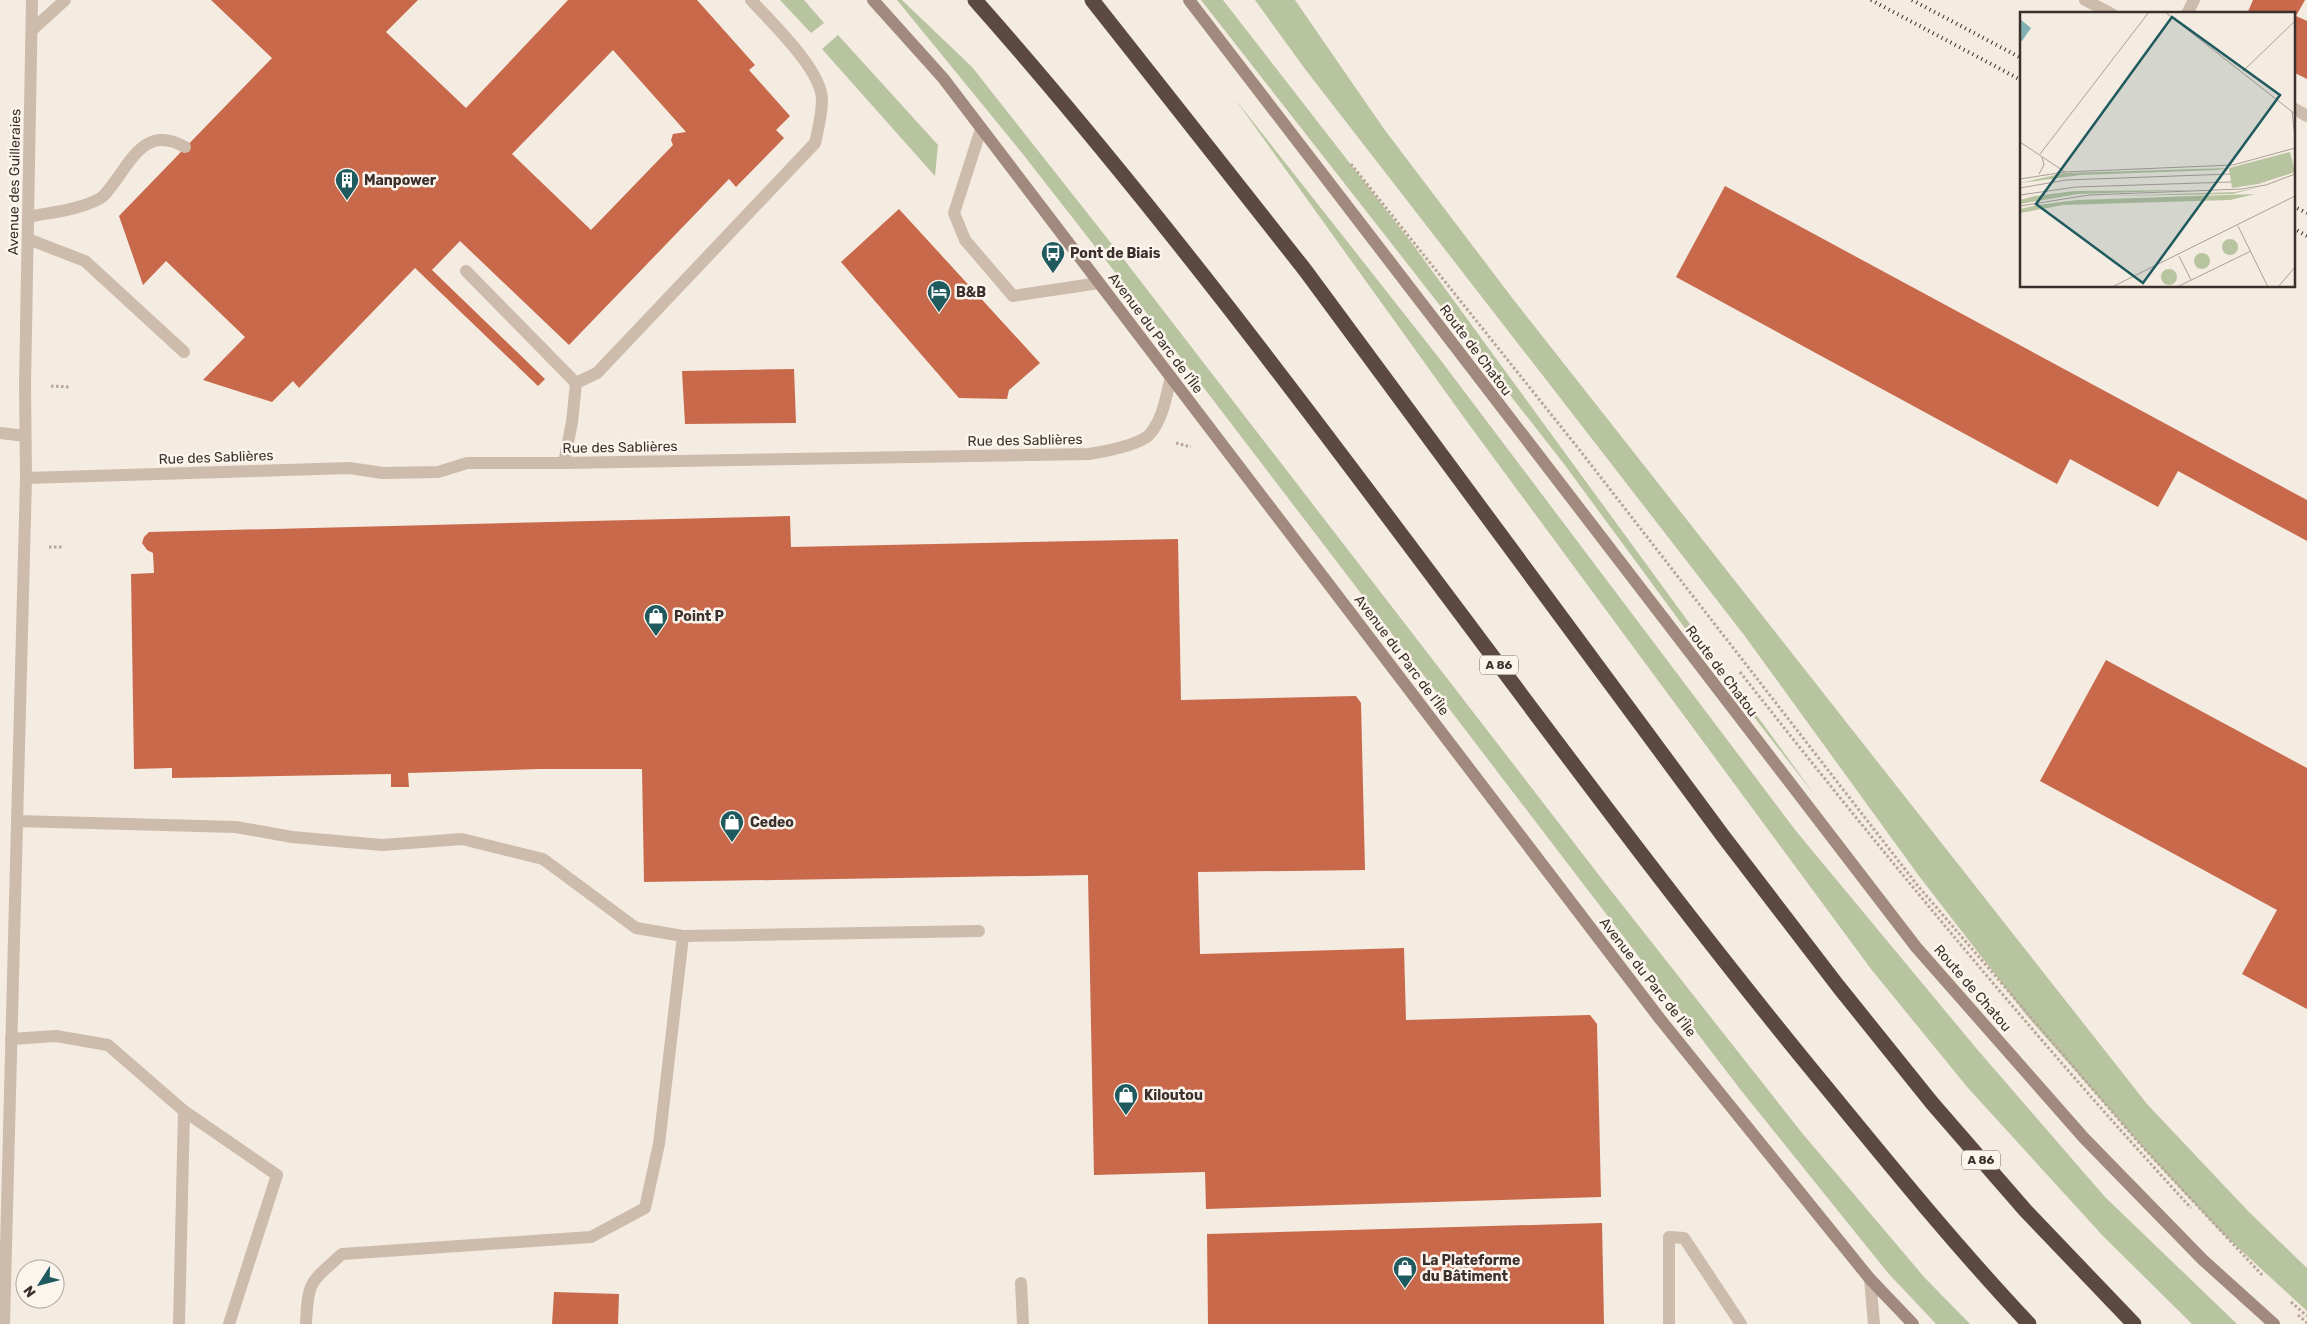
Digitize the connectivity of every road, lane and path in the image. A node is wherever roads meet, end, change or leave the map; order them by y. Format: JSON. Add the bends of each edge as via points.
{"nodes":[{"id":1,"x":32,"y":0,"type":"edge"},
{"id":2,"x":65,"y":0,"type":"edge"},
{"id":3,"x":751,"y":0,"type":"edge"},
{"id":4,"x":872,"y":0,"type":"edge"},
{"id":5,"x":975,"y":0,"type":"edge"},
{"id":6,"x":1092,"y":0,"type":"edge"},
{"id":7,"x":1189,"y":0,"type":"edge"},
{"id":8,"x":2085,"y":0,"type":"edge"},
{"id":9,"x":2194,"y":0,"type":"edge"},
{"id":10,"x":2108,"y":12,"type":"edge"},
{"id":11,"x":2188,"y":12,"type":"edge"},
{"id":12,"x":32,"y":30,"type":"junction"},
{"id":13,"x":2294,"y":109,"type":"edge"},
{"id":14,"x":2307,"y":116,"type":"edge"},
{"id":15,"x":981,"y":129,"type":"junction"},
{"id":16,"x":185,"y":147,"type":"dead end"},
{"id":17,"x":1349,"y":162,"type":"dead end"},
{"id":18,"x":29,"y":217,"type":"junction"},
{"id":19,"x":28,"y":238,"type":"junction"},
{"id":20,"x":466,"y":271,"type":"dead end"},
{"id":21,"x":1099,"y":283,"type":"junction"},
{"id":22,"x":184,"y":352,"type":"dead end"},
{"id":23,"x":1171,"y":377,"type":"junction"},
{"id":24,"x":576,"y":383,"type":"junction"},
{"id":25,"x":45,"y":386,"type":"dead end"},
{"id":26,"x":70,"y":387,"type":"dead end"},
{"id":27,"x":0,"y":433,"type":"edge"},
{"id":28,"x":25,"y":436,"type":"junction"},
{"id":29,"x":1148,"y":436,"type":"junction"},
{"id":30,"x":1223,"y":445,"type":"junction"},
{"id":31,"x":564,"y":463,"type":"junction"},
{"id":32,"x":26,"y":478,"type":"junction"},
{"id":33,"x":43,"y":547,"type":"dead end"},
{"id":34,"x":63,"y":547,"type":"dead end"},
{"id":35,"x":1739,"y":670,"type":"dead end"},
{"id":36,"x":16,"y":822,"type":"junction"},
{"id":37,"x":979,"y":931,"type":"dead end"},
{"id":38,"x":683,"y":936,"type":"junction"},
{"id":39,"x":11,"y":1038,"type":"junction"},
{"id":40,"x":184,"y":1112,"type":"junction"},
{"id":41,"x":2194,"y":1210,"type":"dead end"},
{"id":42,"x":2264,"y":1278,"type":"dead end"},
{"id":43,"x":1870,"y":1279,"type":"junction"},
{"id":44,"x":1022,"y":1283,"type":"dead end"},
{"id":45,"x":2286,"y":1297,"type":"dead end"},
{"id":46,"x":2287,"y":1306,"type":"dead end"},
{"id":47,"x":2307,"y":1316,"type":"edge"},
{"id":48,"x":2307,"y":1323,"type":"edge"},
{"id":49,"x":4,"y":1324,"type":"edge"},
{"id":50,"x":179,"y":1324,"type":"edge"},
{"id":51,"x":229,"y":1324,"type":"edge"},
{"id":52,"x":306,"y":1324,"type":"edge"},
{"id":53,"x":1023,"y":1324,"type":"edge"},
{"id":54,"x":1669,"y":1324,"type":"edge"},
{"id":55,"x":1741,"y":1324,"type":"edge"},
{"id":56,"x":1874,"y":1324,"type":"edge"},
{"id":57,"x":1913,"y":1324,"type":"edge"},
{"id":58,"x":2029,"y":1324,"type":"edge"},
{"id":59,"x":2134,"y":1324,"type":"edge"},
{"id":60,"x":2274,"y":1324,"type":"edge"}],
"edges":[{"from":1,"to":12,"type":"street","name":"Avenue des Guilleraies"},
{"from":2,"to":12,"type":"street"},
{"from":3,"to":24,"type":"street","via":[[815,76],[822,98],[815,142],[597,373]]},
{"from":4,"to":15,"type":"street","name":"Avenue du Parc de l'Île","via":[[943,78]]},
{"from":5,"to":58,"type":"highway","number":"A 86","via":[[1085,126],[1281,377],[1714,950],[1934,1220]]},
{"from":6,"to":59,"type":"highway","number":"A 86","via":[[1305,270],[1723,836],[1838,986],[1932,1103],[2025,1210]]},
{"from":7,"to":60,"type":"street","name":"Route de Chatou","via":[[1916,947],[2084,1138],[2203,1260]]},
{"from":8,"to":10,"type":"street"},
{"from":9,"to":11,"type":"street"},
{"from":12,"to":18,"type":"street","name":"Avenue des Guilleraies"},
{"from":13,"to":14,"type":"street"},
{"from":15,"to":21,"type":"street","name":"Avenue du Parc de l'Île"},
{"from":15,"to":21,"type":"street","via":[[954,213],[964,240],[1013,296]]},
{"from":16,"to":18,"type":"street","via":[[172,140],[144,145],[133,154],[101,198],[73,208]]},
{"from":17,"to":42,"type":"path","via":[[1596,472],[1918,886],[2139,1143]]},
{"from":18,"to":19,"type":"street","name":"Avenue des Guilleraies"},
{"from":19,"to":22,"type":"street","via":[[85,261]]},
{"from":19,"to":28,"type":"street","name":"Avenue des Guilleraies"},
{"from":20,"to":24,"type":"street"},
{"from":21,"to":23,"type":"street","name":"Avenue du Parc de l'Île"},
{"from":23,"to":29,"type":"street","via":[[1161,415]]},
{"from":23,"to":30,"type":"street","name":"Avenue du Parc de l'Île"},
{"from":24,"to":31,"type":"street"},
{"from":25,"to":26,"type":"path"},
{"from":27,"to":28,"type":"street"},
{"from":28,"to":32,"type":"street","name":"Avenue des Guilleraies"},
{"from":29,"to":30,"type":"path","via":[[1202,450]]},
{"from":29,"to":31,"type":"street","name":"Rue des Sablières","via":[[1110,452],[1089,454]]},
{"from":30,"to":43,"type":"street","name":"Avenue du Parc de l'Île","via":[[1660,1019]]},
{"from":31,"to":32,"type":"street","name":"Rue des Sablières","via":[[467,463],[438,472],[383,473],[350,468]]},
{"from":32,"to":36,"type":"street","name":"Avenue des Guilleraies"},
{"from":33,"to":34,"type":"path"},
{"from":35,"to":41,"type":"path","via":[[1863,828],[1972,958],[2120,1131]]},
{"from":36,"to":38,"type":"street","via":[[236,827],[292,837],[382,845],[462,839],[543,859],[636,928]]},
{"from":36,"to":39,"type":"street","name":"Avenue des Guilleraies"},
{"from":37,"to":38,"type":"street"},
{"from":38,"to":52,"type":"street","via":[[659,1144],[645,1208],[591,1237],[342,1254],[313,1280],[307,1294]]},
{"from":39,"to":40,"type":"street","via":[[56,1036],[108,1045]]},
{"from":39,"to":49,"type":"street","name":"Avenue des Guilleraies"},
{"from":40,"to":50,"type":"street"},
{"from":40,"to":51,"type":"street","via":[[277,1175]]},
{"from":43,"to":56,"type":"street"},
{"from":43,"to":57,"type":"street","name":"Avenue du Parc de l'Île"},
{"from":44,"to":53,"type":"street"},
{"from":45,"to":47,"type":"path"},
{"from":46,"to":48,"type":"path"},
{"from":54,"to":55,"type":"street","via":[[1669,1237],[1684,1238]]}]}
